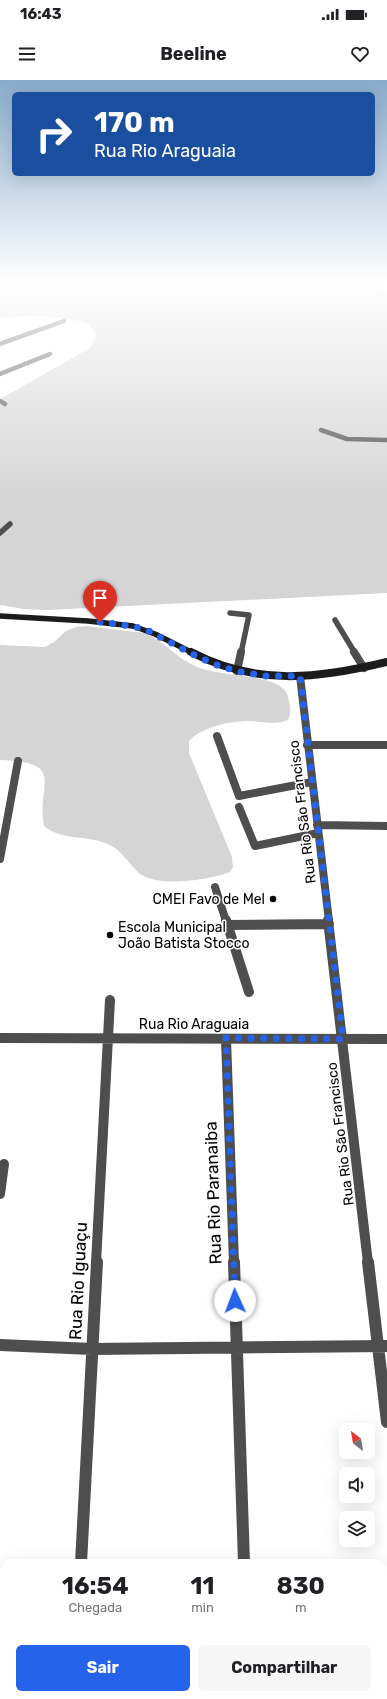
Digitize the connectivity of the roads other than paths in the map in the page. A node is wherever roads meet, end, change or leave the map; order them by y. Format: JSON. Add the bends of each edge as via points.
{"nodes":[{"id":1,"x":49,"y":355,"type":"edge"},
{"id":2,"x":0,"y":374,"type":"edge"},
{"id":3,"x":0,"y":401,"type":"edge"},
{"id":4,"x":5,"y":404,"type":"dead end"},
{"id":5,"x":321,"y":430,"type":"dead end"},
{"id":6,"x":387,"y":440,"type":"edge"},
{"id":7,"x":10,"y":524,"type":"dead end"},
{"id":8,"x":0,"y":533,"type":"edge"},
{"id":9,"x":230,"y":613,"type":"dead end"},
{"id":10,"x":0,"y":616,"type":"edge"},
{"id":11,"x":335,"y":620,"type":"dead end"},
{"id":12,"x":387,"y":662,"type":"edge"},
{"id":13,"x":364,"y":668,"type":"junction"},
{"id":14,"x":236,"y":671,"type":"junction"},
{"id":15,"x":300,"y":676,"type":"junction"},
{"id":16,"x":217,"y":736,"type":"dead end"},
{"id":17,"x":387,"y":745,"type":"edge"},
{"id":18,"x":308,"y":746,"type":"junction"},
{"id":19,"x":18,"y":761,"type":"dead end"},
{"id":20,"x":312,"y":782,"type":"junction"},
{"id":21,"x":238,"y":807,"type":"dead end"},
{"id":22,"x":387,"y":826,"type":"edge"},
{"id":23,"x":318,"y":829,"type":"junction"},
{"id":24,"x":0,"y":859,"type":"edge"},
{"id":25,"x":215,"y":887,"type":"dead end"},
{"id":26,"x":329,"y":924,"type":"junction"},
{"id":27,"x":228,"y":925,"type":"junction"},
{"id":28,"x":249,"y":992,"type":"dead end"},
{"id":29,"x":110,"y":1000,"type":"dead end"},
{"id":30,"x":0,"y":1038,"type":"edge"},
{"id":31,"x":108,"y":1038,"type":"junction"},
{"id":32,"x":226,"y":1038,"type":"junction"},
{"id":33,"x":343,"y":1039,"type":"junction"},
{"id":34,"x":387,"y":1039,"type":"edge"},
{"id":35,"x":4,"y":1164,"type":"dead end"},
{"id":36,"x":0,"y":1194,"type":"edge"},
{"id":37,"x":0,"y":1345,"type":"edge"},
{"id":38,"x":383,"y":1346,"type":"edge"},
{"id":39,"x":237,"y":1348,"type":"junction"},
{"id":40,"x":92,"y":1349,"type":"junction"},
{"id":41,"x":387,"y":1422,"type":"edge"},
{"id":42,"x":81,"y":1559,"type":"edge"},
{"id":43,"x":244,"y":1559,"type":"edge"}],
"edges":[{"from":1,"to":2,"type":"street"},
{"from":3,"to":4,"type":"street"},
{"from":5,"to":6,"type":"street","via":[[348,440]]},
{"from":7,"to":8,"type":"street"},
{"from":9,"to":14,"type":"street","via":[[249,616]]},
{"from":10,"to":14,"type":"street","via":[[131,626],[147,630],[196,656]]},
{"from":11,"to":13,"type":"street"},
{"from":12,"to":13,"type":"street"},
{"from":13,"to":15,"type":"street"},
{"from":14,"to":15,"type":"street","via":[[265,676]]},
{"from":15,"to":18,"type":"street","name":"Rua Rio São Francisco"},
{"from":16,"to":20,"type":"street","via":[[239,796]]},
{"from":17,"to":18,"type":"street"},
{"from":18,"to":20,"type":"street","name":"Rua Rio São Francisco"},
{"from":19,"to":24,"type":"street"},
{"from":20,"to":23,"type":"street","name":"Rua Rio São Francisco"},
{"from":21,"to":23,"type":"street","via":[[255,846]]},
{"from":22,"to":23,"type":"street"},
{"from":23,"to":26,"type":"street","name":"Rua Rio São Francisco"},
{"from":25,"to":27,"type":"street"},
{"from":26,"to":27,"type":"street"},
{"from":26,"to":33,"type":"street","name":"Rua Rio São Francisco"},
{"from":27,"to":28,"type":"street"},
{"from":29,"to":31,"type":"street","name":"Rua Rio Iguaçu"},
{"from":30,"to":31,"type":"street","name":"Rua Rio Araguaia"},
{"from":31,"to":32,"type":"street","name":"Rua Rio Araguaia"},
{"from":31,"to":40,"type":"street","name":"Rua Rio Iguaçu"},
{"from":32,"to":33,"type":"street","name":"Rua Rio Araguaia"},
{"from":32,"to":39,"type":"street","name":"Rua Rio Paranaiba"},
{"from":33,"to":34,"type":"street","name":"Rua Rio Araguaia"},
{"from":33,"to":38,"type":"street","name":"Rua Rio São Francisco"},
{"from":35,"to":36,"type":"street"},
{"from":37,"to":40,"type":"street"},
{"from":38,"to":39,"type":"street"},
{"from":38,"to":41,"type":"street","name":"Rua Rio São Francisco"},
{"from":39,"to":40,"type":"street"},
{"from":39,"to":43,"type":"street","name":"Rua Rio Paranaiba"},
{"from":40,"to":42,"type":"street","name":"Rua Rio Iguaçu"}]}
